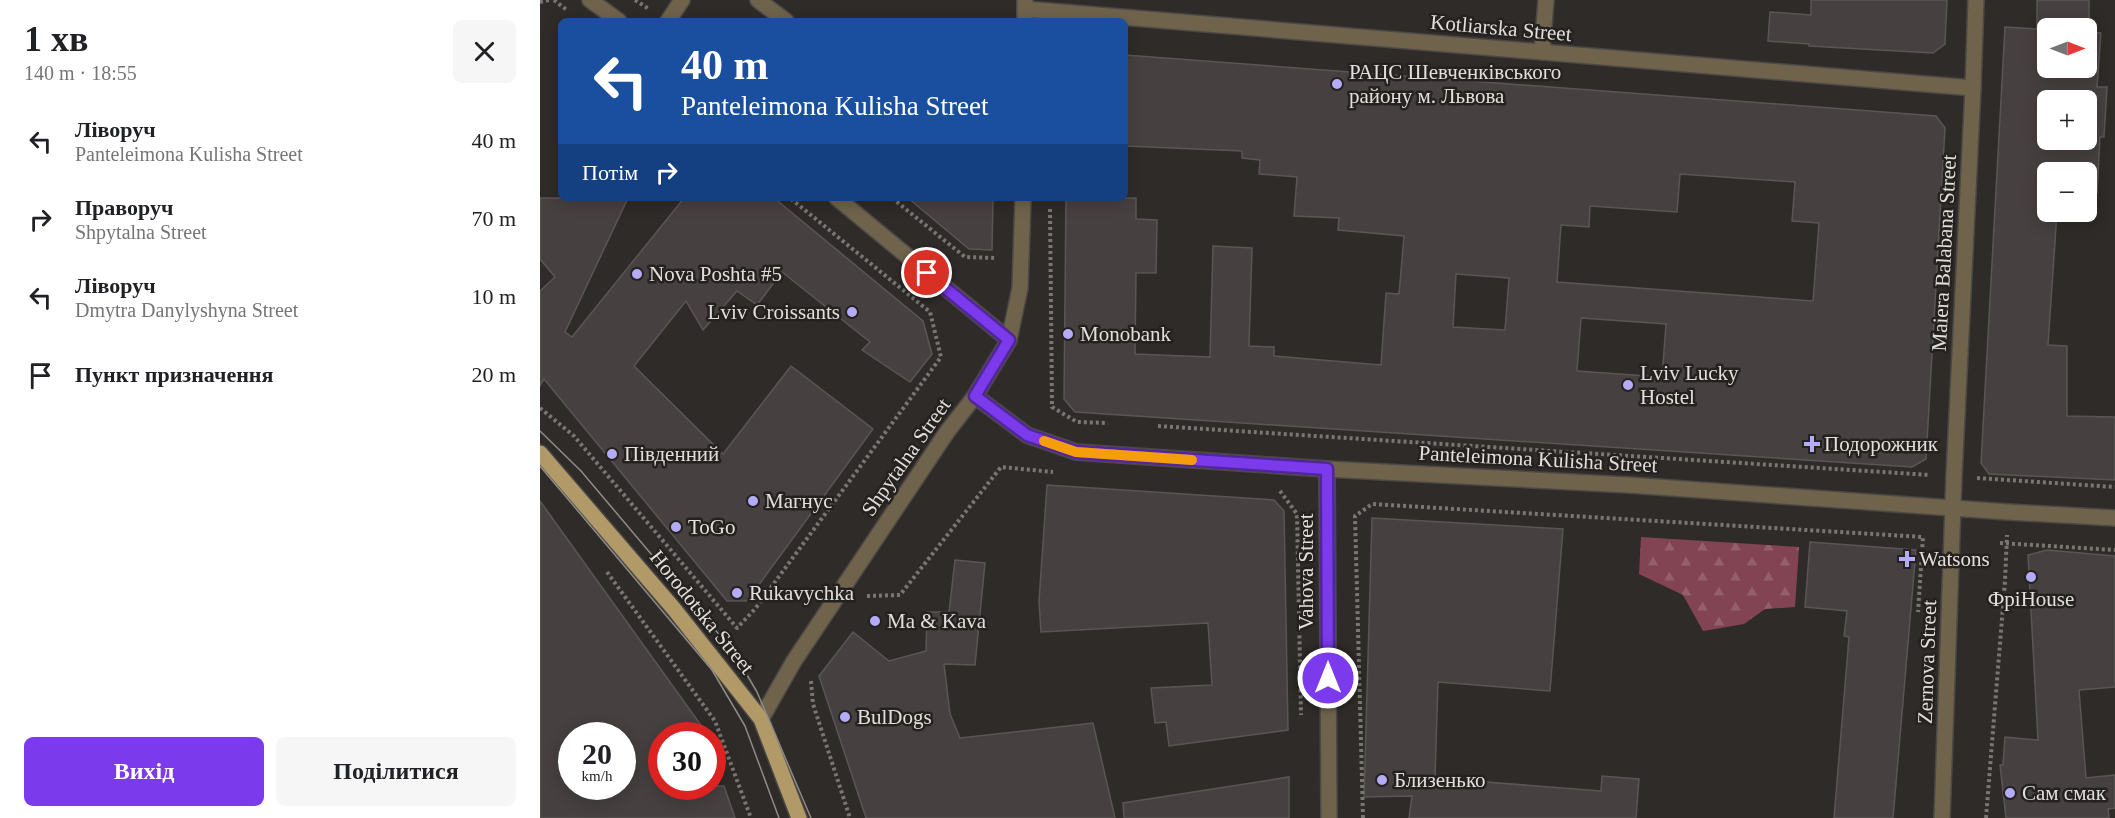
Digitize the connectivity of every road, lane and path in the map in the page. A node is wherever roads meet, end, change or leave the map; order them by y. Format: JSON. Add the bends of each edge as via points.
{"nodes":[{"id":1,"x":549,"y":0,"type":"edge"},
{"id":2,"x":590,"y":0,"type":"edge"},
{"id":3,"x":682,"y":0,"type":"edge"},
{"id":4,"x":758,"y":0,"type":"edge"},
{"id":5,"x":1546,"y":0,"type":"edge"},
{"id":6,"x":1976,"y":0,"type":"edge"},
{"id":7,"x":540,"y":2,"type":"edge"},
{"id":8,"x":1025,"y":10,"type":"edge"},
{"id":9,"x":615,"y":18,"type":"edge"},
{"id":10,"x":670,"y":18,"type":"edge"},
{"id":11,"x":782,"y":18,"type":"edge"},
{"id":12,"x":1123,"y":18,"type":"edge"},
{"id":13,"x":1128,"y":18,"type":"edge"},
{"id":14,"x":1542,"y":52,"type":"junction"},
{"id":15,"x":1973,"y":87,"type":"junction"},
{"id":16,"x":794,"y":201,"type":"edge"},
{"id":17,"x":841,"y":201,"type":"edge"},
{"id":18,"x":896,"y":201,"type":"edge"},
{"id":19,"x":1023,"y":201,"type":"edge"},
{"id":20,"x":1050,"y":201,"type":"edge"},
{"id":21,"x":1003,"y":258,"type":"dead end"},
{"id":22,"x":1009,"y":340,"type":"junction"},
{"id":23,"x":975,"y":396,"type":"junction"},
{"id":24,"x":540,"y":408,"type":"edge"},
{"id":25,"x":1108,"y":423,"type":"dead end"},
{"id":26,"x":1158,"y":426,"type":"dead end"},
{"id":27,"x":540,"y":453,"type":"edge"},
{"id":28,"x":1001,"y":467,"type":"dead end"},
{"id":29,"x":1327,"y":469,"type":"junction"},
{"id":30,"x":1932,"y":476,"type":"dead end"},
{"id":31,"x":1976,"y":477,"type":"dead end"},
{"id":32,"x":2115,"y":487,"type":"edge"},
{"id":33,"x":1953,"y":508,"type":"junction"},
{"id":34,"x":1298,"y":514,"type":"dead end"},
{"id":35,"x":2115,"y":518,"type":"edge"},
{"id":36,"x":2007,"y":536,"type":"dead end"},
{"id":37,"x":2000,"y":543,"type":"dead end"},
{"id":38,"x":2007,"y":544,"type":"junction"},
{"id":39,"x":2115,"y":550,"type":"edge"},
{"id":40,"x":605,"y":570,"type":"dead end"},
{"id":41,"x":859,"y":596,"type":"dead end"},
{"id":42,"x":1918,"y":612,"type":"dead end"},
{"id":43,"x":810,"y":677,"type":"dead end"},
{"id":44,"x":761,"y":719,"type":"junction"},
{"id":45,"x":1301,"y":724,"type":"dead end"},
{"id":46,"x":751,"y":818,"type":"edge"},
{"id":47,"x":799,"y":818,"type":"edge"},
{"id":48,"x":850,"y":818,"type":"edge"},
{"id":49,"x":1329,"y":818,"type":"edge"},
{"id":50,"x":1363,"y":818,"type":"edge"},
{"id":51,"x":1942,"y":818,"type":"edge"},
{"id":52,"x":1986,"y":818,"type":"edge"}],
"edges":[{"from":1,"to":7,"type":"path"},
{"from":2,"to":9,"type":"street"},
{"from":3,"to":10,"type":"street"},
{"from":4,"to":11,"type":"street"},
{"from":5,"to":14,"type":"street"},
{"from":6,"to":15,"type":"street","name":"Maiera Balabana Street"},
{"from":8,"to":12,"type":"street","name":"Kotliarska Street"},
{"from":13,"to":14,"type":"street","name":"Kotliarska Street"},
{"from":14,"to":15,"type":"street","name":"Kotliarska Street"},
{"from":15,"to":33,"type":"street","name":"Maiera Balabana Street"},
{"from":16,"to":24,"type":"path","via":[[930,312],[941,357],[737,628],[574,436]]},
{"from":17,"to":22,"type":"street"},
{"from":18,"to":21,"type":"path","via":[[965,257]]},
{"from":19,"to":22,"type":"street","name":"Shpytalna Street","via":[[1020,288]]},
{"from":20,"to":25,"type":"path","via":[[1052,407],[1077,422]]},
{"from":22,"to":23,"type":"street","name":"Shpytalna Street"},
{"from":23,"to":29,"type":"street","name":"Panteleimona Kulisha Street","via":[[1027,435],[1076,452]]},
{"from":23,"to":44,"type":"street","name":"Shpytalna Street","via":[[801,651]]},
{"from":26,"to":30,"type":"path"},
{"from":27,"to":44,"type":"main road","name":"Horodotska Street","via":[[674,609]]},
{"from":28,"to":41,"type":"path","via":[[900,595]]},
{"from":29,"to":33,"type":"street","name":"Panteleimona Kulisha Street","via":[[1629,484]]},
{"from":29,"to":49,"type":"street","name":"Vahova Street"},
{"from":31,"to":32,"type":"path"},
{"from":33,"to":35,"type":"street","name":"Panteleimona Kulisha Street"},
{"from":33,"to":51,"type":"street","name":"Zernova Street"},
{"from":34,"to":45,"type":"path"},
{"from":36,"to":38,"type":"path"},
{"from":37,"to":38,"type":"path"},
{"from":38,"to":39,"type":"path"},
{"from":38,"to":52,"type":"path"},
{"from":40,"to":46,"type":"path","via":[[715,721]]},
{"from":42,"to":50,"type":"path","via":[[1923,537],[1372,504],[1354,516]]},
{"from":43,"to":48,"type":"path","via":[[813,704]]},
{"from":44,"to":47,"type":"main road","name":"Horodotska Street"}]}
